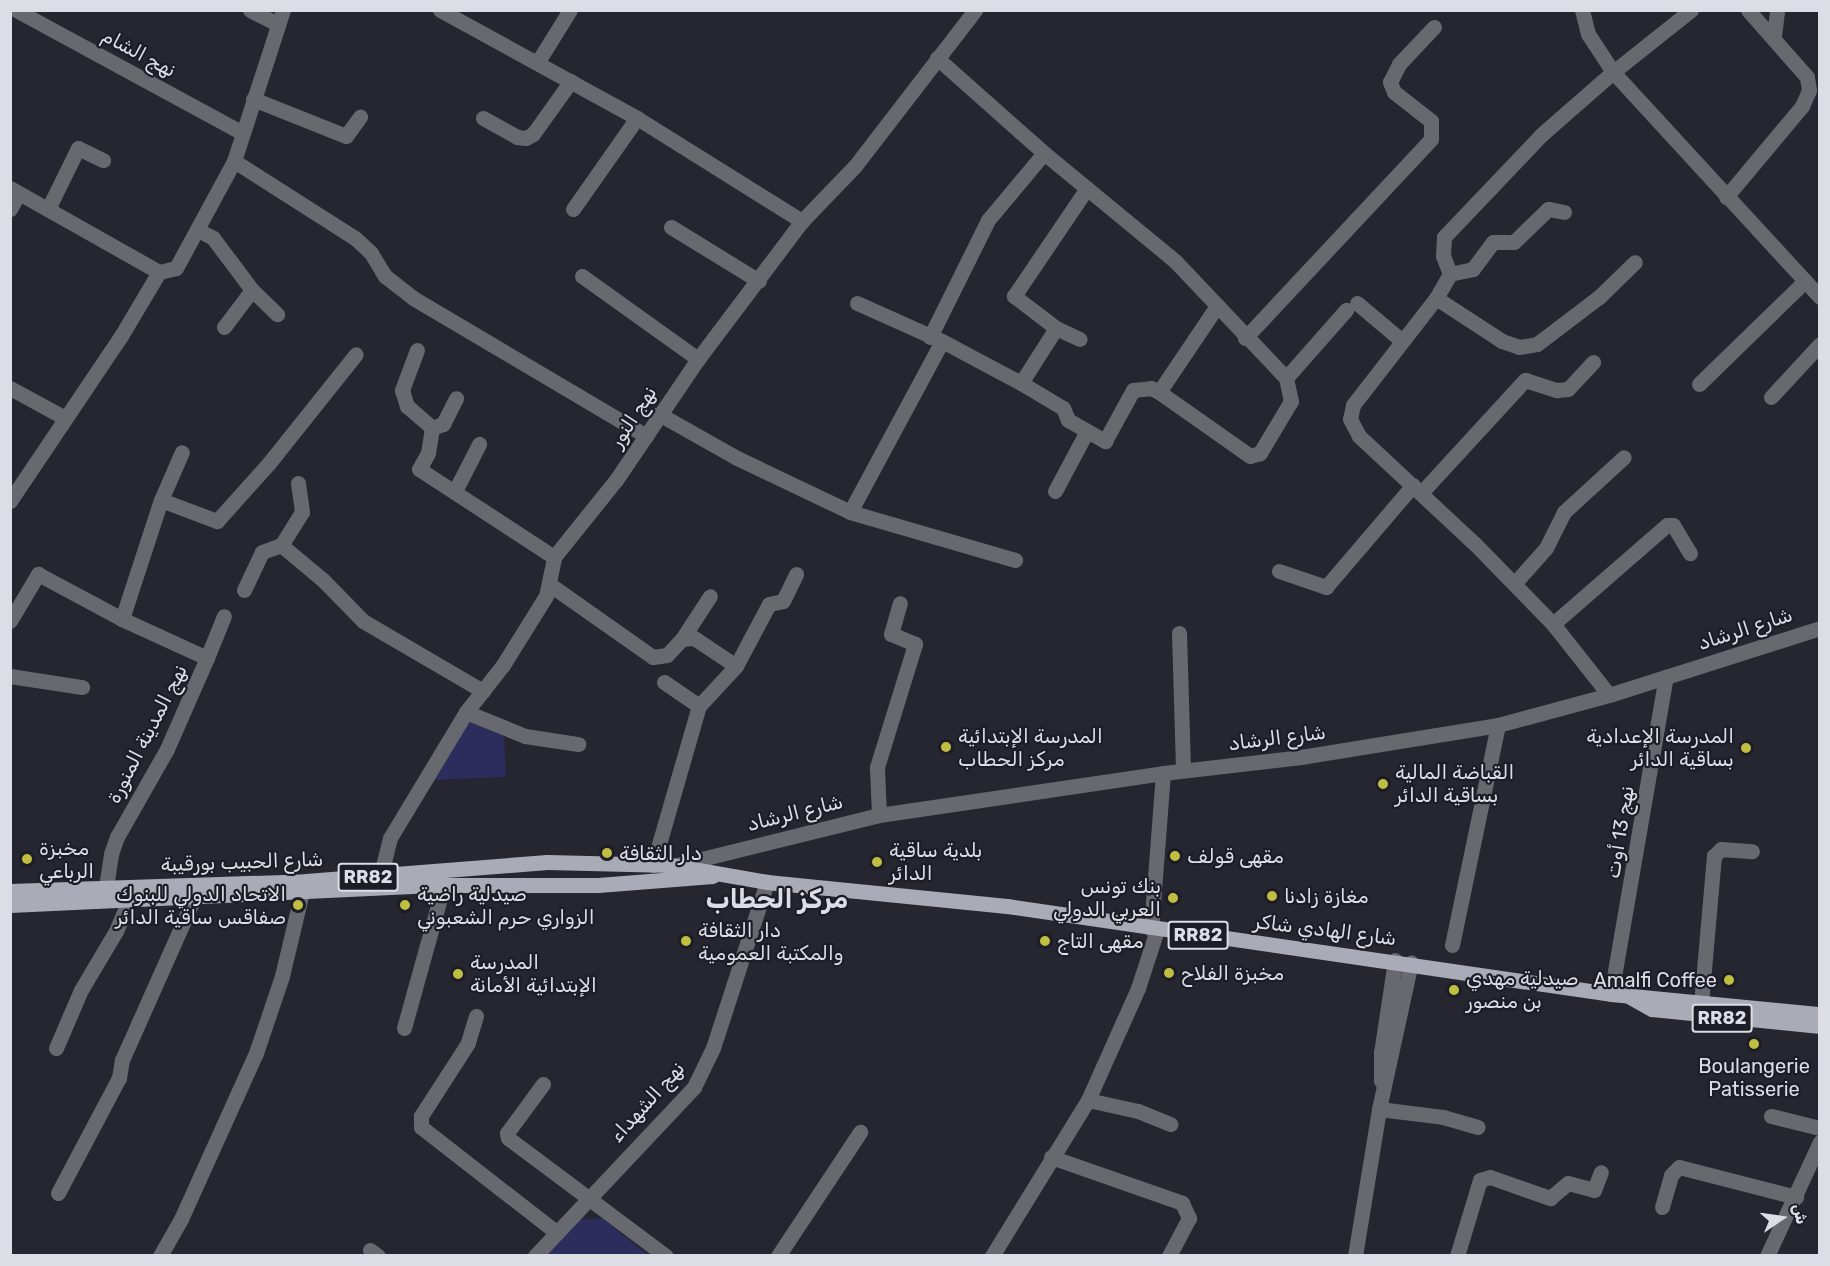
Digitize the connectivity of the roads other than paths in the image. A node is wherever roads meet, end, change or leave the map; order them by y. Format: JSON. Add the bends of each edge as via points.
{"nodes":[{"id":1,"x":16,"y":10,"type":"edge"},
{"id":2,"x":250,"y":10,"type":"edge"},
{"id":3,"x":440,"y":10,"type":"edge"},
{"id":4,"x":570,"y":10,"type":"edge"},
{"id":5,"x":975,"y":10,"type":"edge"},
{"id":6,"x":1582,"y":10,"type":"edge"},
{"id":7,"x":1691,"y":10,"type":"edge"},
{"id":8,"x":1748,"y":10,"type":"edge"},
{"id":9,"x":1777,"y":10,"type":"edge"},
{"id":10,"x":280,"y":17,"type":"edge"},
{"id":11,"x":1434,"y":27,"type":"dead end"},
{"id":12,"x":1774,"y":36,"type":"junction"},
{"id":13,"x":937,"y":58,"type":"junction"},
{"id":14,"x":537,"y":63,"type":"junction"},
{"id":15,"x":1613,"y":72,"type":"junction"},
{"id":16,"x":571,"y":81,"type":"junction"},
{"id":17,"x":253,"y":99,"type":"junction"},
{"id":18,"x":360,"y":117,"type":"dead end"},
{"id":19,"x":483,"y":118,"type":"dead end"},
{"id":20,"x":637,"y":118,"type":"junction"},
{"id":21,"x":241,"y":132,"type":"junction"},
{"id":22,"x":1044,"y":153,"type":"junction"},
{"id":23,"x":103,"y":160,"type":"dead end"},
{"id":24,"x":234,"y":161,"type":"junction"},
{"id":25,"x":1087,"y":188,"type":"junction"},
{"id":26,"x":15,"y":190,"type":"edge"},
{"id":27,"x":1726,"y":197,"type":"junction"},
{"id":28,"x":10,"y":209,"type":"edge"},
{"id":29,"x":48,"y":209,"type":"junction"},
{"id":30,"x":573,"y":209,"type":"dead end"},
{"id":31,"x":1564,"y":212,"type":"dead end"},
{"id":32,"x":802,"y":221,"type":"junction"},
{"id":33,"x":671,"y":227,"type":"dead end"},
{"id":34,"x":198,"y":230,"type":"junction"},
{"id":35,"x":1635,"y":262,"type":"dead end"},
{"id":36,"x":159,"y":272,"type":"junction"},
{"id":37,"x":1449,"y":274,"type":"junction"},
{"id":38,"x":582,"y":276,"type":"dead end"},
{"id":39,"x":759,"y":281,"type":"junction"},
{"id":40,"x":1805,"y":281,"type":"junction"},
{"id":41,"x":252,"y":290,"type":"junction"},
{"id":42,"x":1820,"y":297,"type":"edge"},
{"id":43,"x":1436,"y":298,"type":"junction"},
{"id":44,"x":857,"y":303,"type":"dead end"},
{"id":45,"x":1217,"y":306,"type":"junction"},
{"id":46,"x":277,"y":314,"type":"dead end"},
{"id":47,"x":224,"y":327,"type":"dead end"},
{"id":48,"x":1056,"y":328,"type":"junction"},
{"id":49,"x":1245,"y":338,"type":"junction"},
{"id":50,"x":936,"y":339,"type":"junction"},
{"id":51,"x":1080,"y":339,"type":"dead end"},
{"id":52,"x":1401,"y":340,"type":"junction"},
{"id":53,"x":1820,"y":344,"type":"edge"},
{"id":54,"x":417,"y":350,"type":"dead end"},
{"id":55,"x":356,"y":354,"type":"dead end"},
{"id":56,"x":698,"y":359,"type":"junction"},
{"id":57,"x":1593,"y":362,"type":"dead end"},
{"id":58,"x":1286,"y":378,"type":"junction"},
{"id":59,"x":1021,"y":383,"type":"junction"},
{"id":60,"x":1699,"y":384,"type":"dead end"},
{"id":61,"x":10,"y":388,"type":"edge"},
{"id":62,"x":1159,"y":392,"type":"junction"},
{"id":63,"x":1771,"y":397,"type":"dead end"},
{"id":64,"x":456,"y":398,"type":"dead end"},
{"id":65,"x":659,"y":414,"type":"junction"},
{"id":66,"x":65,"y":418,"type":"junction"},
{"id":67,"x":432,"y":428,"type":"junction"},
{"id":68,"x":1087,"y":431,"type":"junction"},
{"id":69,"x":646,"y":436,"type":"junction"},
{"id":70,"x":479,"y":444,"type":"dead end"},
{"id":71,"x":182,"y":452,"type":"dead end"},
{"id":72,"x":1624,"y":457,"type":"dead end"},
{"id":73,"x":298,"y":483,"type":"dead end"},
{"id":74,"x":1417,"y":489,"type":"junction"},
{"id":75,"x":454,"y":490,"type":"junction"},
{"id":76,"x":1055,"y":491,"type":"dead end"},
{"id":77,"x":161,"y":500,"type":"junction"},
{"id":78,"x":10,"y":501,"type":"edge"},
{"id":79,"x":850,"y":512,"type":"junction"},
{"id":80,"x":280,"y":545,"type":"junction"},
{"id":81,"x":1690,"y":553,"type":"dead end"},
{"id":82,"x":555,"y":558,"type":"junction"},
{"id":83,"x":1015,"y":560,"type":"dead end"},
{"id":84,"x":1279,"y":571,"type":"dead end"},
{"id":85,"x":796,"y":574,"type":"dead end"},
{"id":86,"x":549,"y":584,"type":"junction"},
{"id":87,"x":1514,"y":584,"type":"junction"},
{"id":88,"x":244,"y":590,"type":"dead end"},
{"id":89,"x":710,"y":596,"type":"dead end"},
{"id":90,"x":900,"y":603,"type":"dead end"},
{"id":91,"x":224,"y":616,"type":"dead end"},
{"id":92,"x":122,"y":620,"type":"junction"},
{"id":93,"x":10,"y":621,"type":"edge"},
{"id":94,"x":1553,"y":624,"type":"junction"},
{"id":95,"x":1820,"y":628,"type":"edge"},
{"id":96,"x":1179,"y":633,"type":"dead end"},
{"id":97,"x":682,"y":639,"type":"junction"},
{"id":98,"x":207,"y":658,"type":"junction"},
{"id":99,"x":736,"y":666,"type":"junction"},
{"id":100,"x":10,"y":676,"type":"edge"},
{"id":101,"x":1666,"y":677,"type":"junction"},
{"id":102,"x":664,"y":681,"type":"dead end"},
{"id":103,"x":82,"y":687,"type":"dead end"},
{"id":104,"x":483,"y":691,"type":"junction"},
{"id":105,"x":1609,"y":695,"type":"junction"},
{"id":106,"x":699,"y":706,"type":"junction"},
{"id":107,"x":466,"y":712,"type":"junction"},
{"id":108,"x":1498,"y":725,"type":"junction"},
{"id":109,"x":578,"y":744,"type":"dead end"},
{"id":110,"x":1183,"y":770,"type":"junction"},
{"id":111,"x":1163,"y":773,"type":"junction"},
{"id":112,"x":879,"y":815,"type":"junction"},
{"id":113,"x":730,"y":850,"type":"junction"},
{"id":114,"x":1752,"y":851,"type":"dead end"},
{"id":115,"x":670,"y":865,"type":"junction"},
{"id":116,"x":657,"y":872,"type":"junction"},
{"id":117,"x":691,"y":874,"type":"junction"},
{"id":118,"x":767,"y":882,"type":"junction"},
{"id":119,"x":379,"y":883,"type":"junction"},
{"id":120,"x":439,"y":885,"type":"junction"},
{"id":121,"x":10,"y":891,"type":"edge"},
{"id":122,"x":302,"y":892,"type":"junction"},
{"id":123,"x":105,"y":895,"type":"junction"},
{"id":124,"x":195,"y":896,"type":"junction"},
{"id":125,"x":129,"y":900,"type":"junction"},
{"id":126,"x":10,"y":905,"type":"edge"},
{"id":127,"x":1154,"y":929,"type":"junction"},
{"id":128,"x":1452,"y":945,"type":"dead end"},
{"id":129,"x":1395,"y":960,"type":"junction"},
{"id":130,"x":1411,"y":962,"type":"junction"},
{"id":131,"x":1611,"y":994,"type":"junction"},
{"id":132,"x":1628,"y":996,"type":"junction"},
{"id":133,"x":1701,"y":1004,"type":"junction"},
{"id":134,"x":1820,"y":1014,"type":"edge"},
{"id":135,"x":476,"y":1016,"type":"dead end"},
{"id":136,"x":1820,"y":1026,"type":"edge"},
{"id":137,"x":404,"y":1028,"type":"dead end"},
{"id":138,"x":56,"y":1048,"type":"dead end"},
{"id":139,"x":543,"y":1084,"type":"dead end"},
{"id":140,"x":1088,"y":1100,"type":"junction"},
{"id":141,"x":1380,"y":1103,"type":"junction"},
{"id":142,"x":1771,"y":1116,"type":"dead end"},
{"id":143,"x":1170,"y":1124,"type":"dead end"},
{"id":144,"x":1478,"y":1127,"type":"dead end"},
{"id":145,"x":1820,"y":1128,"type":"edge"},
{"id":146,"x":860,"y":1132,"type":"dead end"},
{"id":147,"x":1820,"y":1142,"type":"edge"},
{"id":148,"x":1052,"y":1157,"type":"junction"},
{"id":149,"x":1601,"y":1172,"type":"dead end"},
{"id":150,"x":58,"y":1192,"type":"dead end"},
{"id":151,"x":590,"y":1196,"type":"junction"},
{"id":152,"x":1796,"y":1197,"type":"junction"},
{"id":153,"x":1662,"y":1207,"type":"dead end"},
{"id":154,"x":556,"y":1232,"type":"junction"},
{"id":155,"x":160,"y":1256,"type":"edge"},
{"id":156,"x":535,"y":1256,"type":"edge"},
{"id":157,"x":666,"y":1256,"type":"edge"},
{"id":158,"x":778,"y":1256,"type":"edge"},
{"id":159,"x":992,"y":1256,"type":"edge"},
{"id":160,"x":1169,"y":1256,"type":"edge"},
{"id":161,"x":1355,"y":1256,"type":"edge"},
{"id":162,"x":1458,"y":1256,"type":"edge"},
{"id":163,"x":1767,"y":1256,"type":"edge"}],
"edges":[{"from":1,"to":21,"type":"street","name":"نهج الشام"},
{"from":2,"to":10,"type":"street"},
{"from":3,"to":14,"type":"street"},
{"from":4,"to":14,"type":"street"},
{"from":5,"to":13,"type":"street","name":"نهج النور"},
{"from":6,"to":15,"type":"street","via":[[1588,34]]},
{"from":7,"to":15,"type":"street"},
{"from":8,"to":12,"type":"street"},
{"from":9,"to":12,"type":"street"},
{"from":10,"to":17,"type":"street"},
{"from":11,"to":49,"type":"street","via":[[1399,64],[1390,82],[1394,92],[1431,121],[1431,139]]},
{"from":12,"to":27,"type":"street","via":[[1807,77],[1807,98]]},
{"from":13,"to":22,"type":"street"},
{"from":13,"to":32,"type":"street","name":"نهج النور","via":[[855,166]]},
{"from":14,"to":16,"type":"street"},
{"from":15,"to":27,"type":"street"},
{"from":15,"to":37,"type":"street","via":[[1541,135],[1444,237],[1443,255]]},
{"from":16,"to":19,"type":"street","via":[[533,134],[526,138]]},
{"from":16,"to":20,"type":"street"},
{"from":17,"to":18,"type":"street","via":[[346,136]]},
{"from":17,"to":21,"type":"street"},
{"from":20,"to":30,"type":"street"},
{"from":20,"to":32,"type":"street"},
{"from":21,"to":24,"type":"street"},
{"from":22,"to":25,"type":"street"},
{"from":22,"to":50,"type":"street","via":[[988,220]]},
{"from":23,"to":29,"type":"street","via":[[78,148]]},
{"from":24,"to":34,"type":"street"},
{"from":24,"to":69,"type":"street","via":[[355,238],[371,253],[385,276],[413,298]]},
{"from":25,"to":45,"type":"street","via":[[1175,261]]},
{"from":25,"to":48,"type":"street","via":[[1014,296]]},
{"from":26,"to":28,"type":"street"},
{"from":26,"to":29,"type":"street"},
{"from":27,"to":40,"type":"street"},
{"from":29,"to":36,"type":"street"},
{"from":31,"to":37,"type":"street","via":[[1548,209],[1528,233],[1514,242],[1493,242],[1473,269]]},
{"from":32,"to":39,"type":"street","name":"نهج النور"},
{"from":33,"to":39,"type":"street"},
{"from":34,"to":36,"type":"street","via":[[181,265]]},
{"from":34,"to":41,"type":"street","via":[[213,238]]},
{"from":35,"to":43,"type":"street","via":[[1599,297],[1537,344],[1519,347],[1502,341]]},
{"from":36,"to":66,"type":"street"},
{"from":37,"to":43,"type":"street"},
{"from":38,"to":56,"type":"street"},
{"from":39,"to":56,"type":"street","name":"نهج النور"},
{"from":40,"to":42,"type":"street"},
{"from":40,"to":60,"type":"street"},
{"from":41,"to":46,"type":"street"},
{"from":41,"to":47,"type":"street"},
{"from":43,"to":52,"type":"street"},
{"from":44,"to":50,"type":"street"},
{"from":45,"to":49,"type":"street"},
{"from":45,"to":62,"type":"street"},
{"from":48,"to":51,"type":"street"},
{"from":48,"to":59,"type":"street"},
{"from":49,"to":58,"type":"street"},
{"from":50,"to":59,"type":"street"},
{"from":50,"to":79,"type":"street"},
{"from":52,"to":58,"type":"street","via":[[1352,307]]},
{"from":52,"to":74,"type":"street","via":[[1353,405],[1350,419],[1359,436]]},
{"from":53,"to":63,"type":"street"},
{"from":54,"to":67,"type":"street","via":[[402,390],[407,406]]},
{"from":55,"to":77,"type":"street","via":[[217,521]]},
{"from":56,"to":65,"type":"street","name":"نهج النور"},
{"from":57,"to":74,"type":"street","via":[[1568,389],[1556,390],[1525,380]]},
{"from":58,"to":62,"type":"street","via":[[1291,400],[1260,453],[1251,456]]},
{"from":59,"to":68,"type":"street","via":[[1063,408],[1068,420]]},
{"from":61,"to":66,"type":"street"},
{"from":62,"to":68,"type":"street","via":[[1151,388],[1133,390],[1105,441]]},
{"from":64,"to":67,"type":"street","via":[[443,424]]},
{"from":65,"to":69,"type":"street","name":"نهج النور"},
{"from":65,"to":79,"type":"street","via":[[737,458]]},
{"from":66,"to":78,"type":"street"},
{"from":67,"to":75,"type":"street","via":[[428,453],[419,469]]},
{"from":68,"to":76,"type":"street"},
{"from":69,"to":82,"type":"street","name":"نهج النور"},
{"from":70,"to":75,"type":"street"},
{"from":71,"to":77,"type":"street"},
{"from":72,"to":87,"type":"street","via":[[1564,512],[1546,548]]},
{"from":73,"to":80,"type":"street","via":[[302,512]]},
{"from":74,"to":84,"type":"street","via":[[1326,587]]},
{"from":74,"to":87,"type":"street"},
{"from":75,"to":82,"type":"street"},
{"from":77,"to":92,"type":"street"},
{"from":79,"to":83,"type":"street"},
{"from":80,"to":88,"type":"street","via":[[262,552]]},
{"from":80,"to":104,"type":"street","via":[[323,580],[363,621]]},
{"from":81,"to":94,"type":"street","via":[[1673,525],[1668,525]]},
{"from":82,"to":86,"type":"street","name":"نهج النور"},
{"from":85,"to":99,"type":"street","via":[[783,601],[769,604]]},
{"from":86,"to":97,"type":"street","via":[[653,657],[667,655]]},
{"from":86,"to":104,"type":"street","name":"نهج النور","via":[[528,625]]},
{"from":87,"to":94,"type":"street"},
{"from":89,"to":97,"type":"street"},
{"from":90,"to":112,"type":"street","via":[[891,634],[915,644],[877,767]]},
{"from":91,"to":98,"type":"street"},
{"from":92,"to":93,"type":"street","name":"نهج المدينة المنورة","via":[[38,574]]},
{"from":92,"to":98,"type":"street","name":"نهج المدينة المنورة"},
{"from":94,"to":105,"type":"street"},
{"from":95,"to":101,"type":"street","name":"شارع الرشاد"},
{"from":96,"to":110,"type":"street"},
{"from":97,"to":99,"type":"street","via":[[694,638]]},
{"from":98,"to":123,"type":"street","name":"نهج المدينة المنورة","via":[[167,749],[117,837]]},
{"from":99,"to":106,"type":"street"},
{"from":100,"to":103,"type":"street"},
{"from":101,"to":105,"type":"street","name":"شارع الرشاد"},
{"from":101,"to":131,"type":"street","name":"نهج 13 أوت"},
{"from":102,"to":106,"type":"street"},
{"from":104,"to":107,"type":"street","name":"نهج النور"},
{"from":105,"to":108,"type":"street","name":"شارع الرشاد"},
{"from":106,"to":116,"type":"street"},
{"from":107,"to":109,"type":"street","via":[[525,736]]},
{"from":107,"to":119,"type":"street","name":"نهج النور","via":[[390,838]]},
{"from":108,"to":110,"type":"street","name":"شارع الرشاد","via":[[1312,756]]},
{"from":108,"to":128,"type":"street"},
{"from":110,"to":111,"type":"street","name":"شارع الرشاد"},
{"from":111,"to":112,"type":"street","name":"شارع الرشاد"},
{"from":111,"to":127,"type":"street"},
{"from":112,"to":113,"type":"street","name":"شارع الرشاد"},
{"from":113,"to":115,"type":"street","name":"شارع الرشاد"},
{"from":113,"to":117,"type":"street","name":"شارع الرشاد"},
{"from":114,"to":133,"type":"street","via":[[1721,849],[1714,856]]},
{"from":115,"to":116,"type":"main road","name":"شارع الحبيب بورقيبة","number":"RR82"},
{"from":115,"to":117,"type":"main road","name":"شارع الحبيب بورقيبة","number":"RR82"},
{"from":116,"to":117,"type":"main road","name":"شارع الحبيب بورقيبة","number":"RR82"},
{"from":116,"to":119,"type":"main road","name":"شارع الحبيب بورقيبة","number":"RR82","via":[[547,862]]},
{"from":116,"to":120,"type":"main road","name":"شارع الحبيب بورقيبة","number":"RR82","via":[[598,885]]},
{"from":117,"to":118,"type":"main road","name":"شارع الحبيب بورقيبة","number":"RR82","via":[[725,874]]},
{"from":118,"to":127,"type":"main road","name":"شارع الهادي شاكر","number":"RR82","via":[[1007,906]]},
{"from":118,"to":151,"type":"street","name":"نهج الشهداء","via":[[705,1067],[694,1087]]},
{"from":119,"to":120,"type":"main road","name":"شارع الحبيب بورقيبة","number":"RR82"},
{"from":119,"to":122,"type":"main road","name":"شارع الحبيب بورقيبة","number":"RR82"},
{"from":119,"to":123,"type":"main road","name":"شارع الحبيب بورقيبة","number":"RR82"},
{"from":120,"to":137,"type":"street","via":[[440,898]]},
{"from":121,"to":123,"type":"main road","name":"شارع الحبيب بورقيبة","number":"RR82"},
{"from":122,"to":124,"type":"main road","name":"شارع الحبيب بورقيبة","number":"RR82"},
{"from":122,"to":155,"type":"street","via":[[282,975],[256,1053],[201,1177]]},
{"from":123,"to":125,"type":"main road","name":"شارع الحبيب بورقيبة","number":"RR82"},
{"from":123,"to":126,"type":"main road","name":"شارع الحبيب بورقيبة","number":"RR82"},
{"from":124,"to":125,"type":"main road","name":"شارع الحبيب بورقيبة","number":"RR82"},
{"from":124,"to":150,"type":"street","via":[[122,1060],[119,1078]]},
{"from":125,"to":138,"type":"street","via":[[116,931],[81,990]]},
{"from":127,"to":129,"type":"main road","name":"شارع الهادي شاكر","number":"RR82"},
{"from":127,"to":140,"type":"street","via":[[1138,988]]},
{"from":129,"to":130,"type":"main road","name":"شارع الهادي شاكر","number":"RR82"},
{"from":129,"to":141,"type":"street","via":[[1381,1053]]},
{"from":130,"to":131,"type":"main road","name":"شارع الهادي شاكر","number":"RR82"},
{"from":130,"to":141,"type":"street"},
{"from":131,"to":132,"type":"main road","name":"شارع الهادي شاكر","number":"RR82"},
{"from":132,"to":133,"type":"main road","name":"شارع الهادي شاكر","number":"RR82"},
{"from":132,"to":136,"type":"main road","name":"شارع الهادي شاكر","number":"RR82","via":[[1652,1009]]},
{"from":133,"to":134,"type":"main road","name":"شارع الهادي شاكر","number":"RR82"},
{"from":135,"to":154,"type":"street","via":[[468,1043],[421,1116],[421,1127]]},
{"from":139,"to":151,"type":"street","via":[[507,1133],[508,1138]]},
{"from":140,"to":143,"type":"street","via":[[1138,1111]]},
{"from":140,"to":148,"type":"street"},
{"from":141,"to":144,"type":"street"},
{"from":141,"to":161,"type":"street"},
{"from":142,"to":145,"type":"street"},
{"from":146,"to":158,"type":"street"},
{"from":147,"to":152,"type":"street"},
{"from":148,"to":159,"type":"street"},
{"from":148,"to":160,"type":"street","via":[[1182,1203],[1189,1218]]},
{"from":149,"to":162,"type":"street","via":[[1594,1190],[1568,1184],[1550,1198],[1490,1177],[1480,1180]]},
{"from":151,"to":154,"type":"street","name":"نهج الشهداء"},
{"from":151,"to":157,"type":"street"},
{"from":152,"to":153,"type":"street","via":[[1679,1167],[1671,1175]]},
{"from":152,"to":163,"type":"street"},
{"from":154,"to":156,"type":"street","name":"نهج الشهداء"}]}
